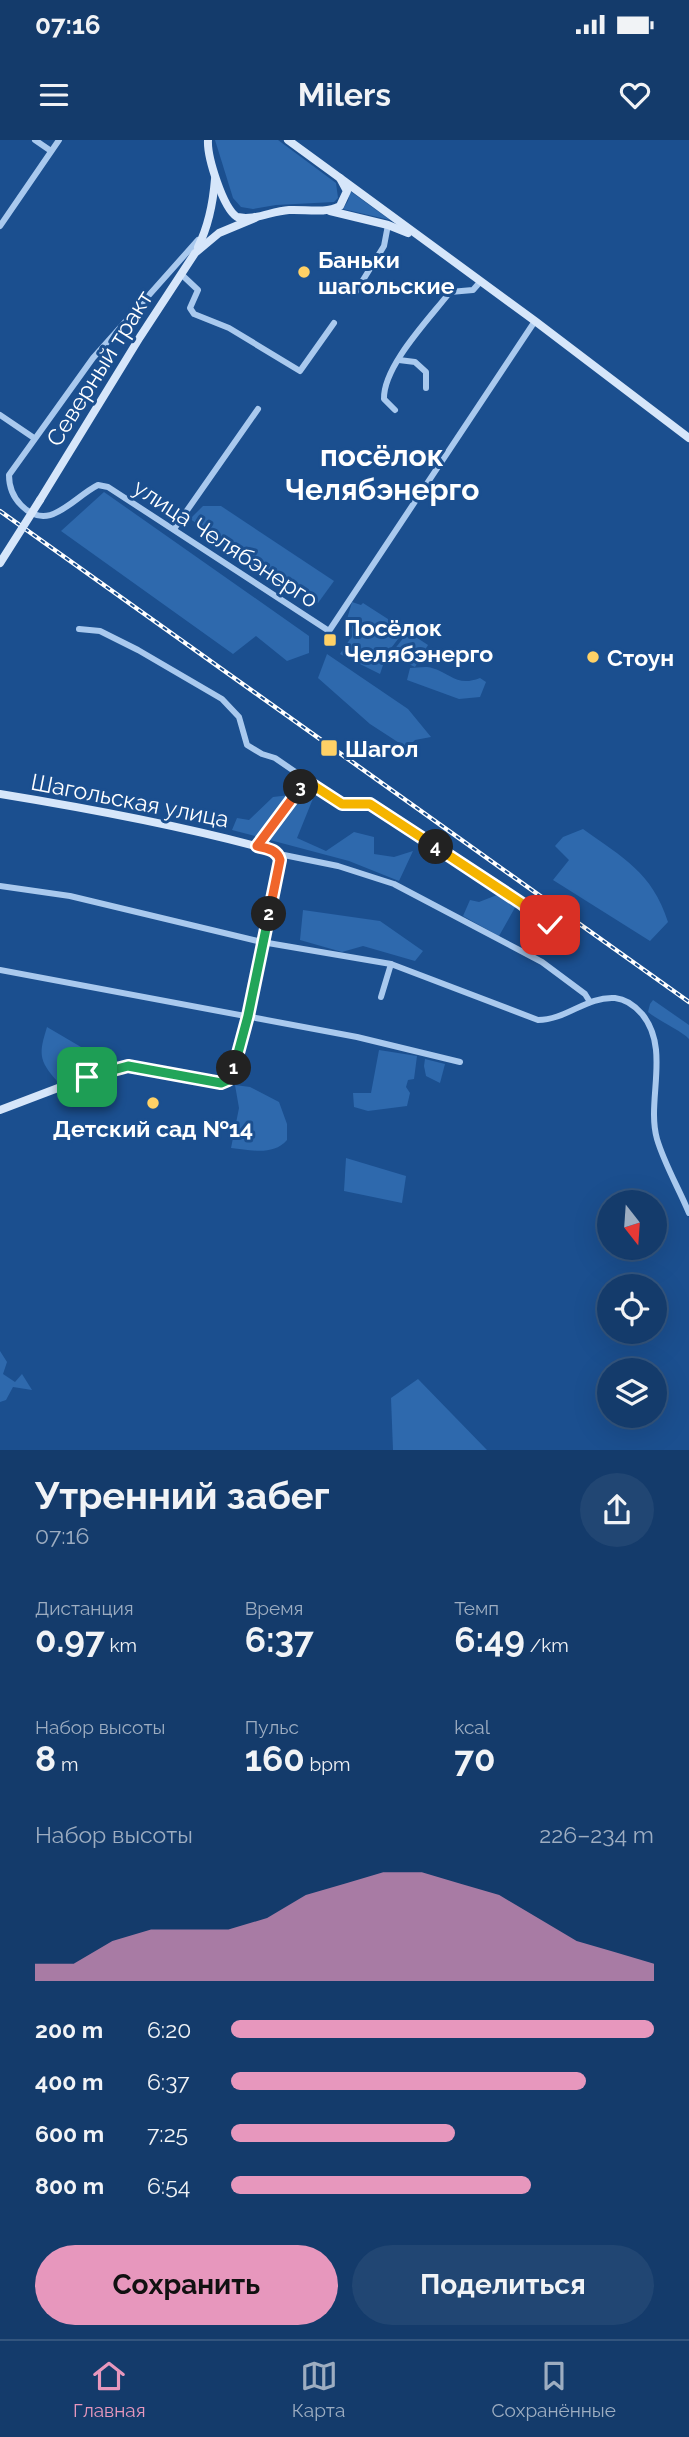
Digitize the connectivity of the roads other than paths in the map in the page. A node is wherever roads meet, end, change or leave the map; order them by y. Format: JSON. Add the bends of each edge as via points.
{"nodes":[{"id":1,"x":35,"y":140,"type":"edge"},
{"id":2,"x":59,"y":140,"type":"edge"},
{"id":3,"x":288,"y":140,"type":"edge"},
{"id":4,"x":207,"y":142,"type":"edge"},
{"id":5,"x":51,"y":150,"type":"junction"},
{"id":6,"x":215,"y":175,"type":"junction"},
{"id":7,"x":340,"y":178,"type":"junction"},
{"id":8,"x":327,"y":211,"type":"junction"},
{"id":9,"x":255,"y":218,"type":"junction"},
{"id":10,"x":388,"y":225,"type":"junction"},
{"id":11,"x":0,"y":226,"type":"edge"},
{"id":12,"x":206,"y":231,"type":"junction"},
{"id":13,"x":420,"y":238,"type":"junction"},
{"id":14,"x":195,"y":253,"type":"junction"},
{"id":15,"x":181,"y":274,"type":"junction"},
{"id":16,"x":480,"y":282,"type":"junction"},
{"id":17,"x":355,"y":293,"type":"dead end"},
{"id":18,"x":536,"y":321,"type":"junction"},
{"id":19,"x":334,"y":323,"type":"dead end"},
{"id":20,"x":399,"y":360,"type":"junction"},
{"id":21,"x":426,"y":388,"type":"dead end"},
{"id":22,"x":258,"y":409,"type":"dead end"},
{"id":23,"x":395,"y":411,"type":"dead end"},
{"id":24,"x":0,"y":415,"type":"edge"},
{"id":25,"x":34,"y":438,"type":"junction"},
{"id":26,"x":689,"y":438,"type":"edge"},
{"id":27,"x":108,"y":486,"type":"joint"},
{"id":28,"x":174,"y":529,"type":"junction"},
{"id":29,"x":0,"y":563,"type":"edge"},
{"id":30,"x":79,"y":629,"type":"dead end"},
{"id":31,"x":305,"y":780,"type":"junction"},
{"id":32,"x":0,"y":794,"type":"edge"},
{"id":33,"x":257,"y":846,"type":"junction"},
{"id":34,"x":279,"y":854,"type":"junction"},
{"id":35,"x":0,"y":886,"type":"edge"},
{"id":36,"x":550,"y":925,"type":"dead end"},
{"id":37,"x":262,"y":942,"type":"junction"},
{"id":38,"x":391,"y":964,"type":"junction"},
{"id":39,"x":0,"y":970,"type":"edge"},
{"id":40,"x":381,"y":997,"type":"dead end"},
{"id":41,"x":590,"y":1002,"type":"junction"},
{"id":42,"x":248,"y":1016,"type":"junction"},
{"id":43,"x":460,"y":1062,"type":"dead end"},
{"id":44,"x":0,"y":1110,"type":"edge"},
{"id":45,"x":689,"y":1213,"type":"edge"}],
"edges":[{"from":1,"to":5,"type":"street"},
{"from":2,"to":5,"type":"street"},
{"from":3,"to":7,"type":"main road"},
{"from":4,"to":6,"type":"main road"},
{"from":5,"to":11,"type":"street"},
{"from":6,"to":9,"type":"main road","via":[[230,211],[237,217]]},
{"from":6,"to":12,"type":"main road"},
{"from":7,"to":8,"type":"main road","via":[[346,197],[340,206]]},
{"from":7,"to":13,"type":"main road"},
{"from":8,"to":9,"type":"main road","name":"Северный тракт","via":[[291,210]]},
{"from":8,"to":10,"type":"main road"},
{"from":9,"to":14,"type":"main road","name":"Северный тракт","via":[[219,233]]},
{"from":10,"to":13,"type":"main road"},
{"from":10,"to":17,"type":"street","via":[[384,246]]},
{"from":12,"to":14,"type":"main road"},
{"from":12,"to":25,"type":"street","name":"Северный тракт","via":[[93,358]]},
{"from":13,"to":16,"type":"main road"},
{"from":14,"to":15,"type":"main road","name":"Северный тракт"},
{"from":15,"to":19,"type":"street","via":[[198,290],[190,308],[194,314],[229,328],[300,371]]},
{"from":15,"to":29,"type":"main road","name":"Северный тракт","bridge":true},
{"from":16,"to":18,"type":"main road"},
{"from":16,"to":20,"type":"street","via":[[473,290],[450,292]]},
{"from":18,"to":26,"type":"main road"},
{"from":18,"to":28,"type":"street","name":"улица Челябэнерго","via":[[329,631]]},
{"from":20,"to":21,"type":"street","via":[[415,362],[426,372]]},
{"from":20,"to":23,"type":"street","via":[[384,386],[384,399]]},
{"from":22,"to":28,"type":"street"},
{"from":24,"to":25,"type":"street"},
{"from":25,"to":27,"type":"street","name":"Северный тракт","via":[[9,475],[13,495],[35,516],[51,515],[90,489]]},
{"from":27,"to":28,"type":"street","name":"улица Челябэнерго"},
{"from":30,"to":31,"type":"street","via":[[100,631],[222,699],[239,717],[247,745]]},
{"from":31,"to":33,"type":"street"},
{"from":31,"to":36,"type":"street","via":[[342,804],[370,804]]},
{"from":32,"to":33,"type":"main road","name":"Шагольская улица"},
{"from":33,"to":34,"type":"main road","name":"Шагольская улица"},
{"from":34,"to":37,"type":"main road"},
{"from":34,"to":41,"type":"street","name":"Шагольская улица","via":[[394,884],[542,962]]},
{"from":35,"to":37,"type":"street","via":[[70,896]]},
{"from":37,"to":38,"type":"street"},
{"from":37,"to":42,"type":"main road"},
{"from":38,"to":40,"type":"street"},
{"from":38,"to":41,"type":"street","via":[[538,1020],[549,1020]]},
{"from":39,"to":42,"type":"street"},
{"from":41,"to":45,"type":"street","via":[[619,999],[635,1006],[649,1022],[657,1065],[657,1139]]},
{"from":42,"to":43,"type":"street"},
{"from":42,"to":44,"type":"main road","via":[[233,1073],[224,1083],[128,1066]]}]}
